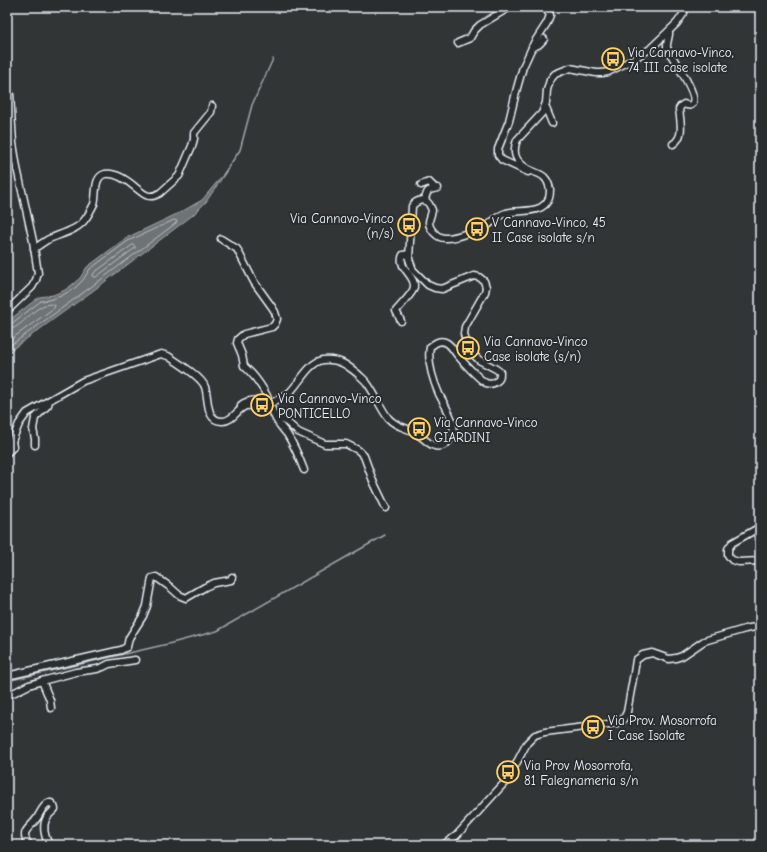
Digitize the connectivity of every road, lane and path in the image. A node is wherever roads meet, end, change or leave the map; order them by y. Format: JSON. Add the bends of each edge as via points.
{"nodes":[{"id":1,"x":510,"y":7,"type":"edge"},
{"id":2,"x":545,"y":7,"type":"edge"},
{"id":3,"x":684,"y":7,"type":"edge"},
{"id":4,"x":669,"y":31,"type":"junction"},
{"id":5,"x":544,"y":39,"type":"dead end"},
{"id":6,"x":458,"y":43,"type":"dead end"},
{"id":7,"x":532,"y":48,"type":"junction"},
{"id":8,"x":10,"y":94,"type":"dead end"},
{"id":9,"x":212,"y":106,"type":"dead end"},
{"id":10,"x":545,"y":106,"type":"junction"},
{"id":11,"x":552,"y":123,"type":"dead end"},
{"id":12,"x":674,"y":144,"type":"dead end"},
{"id":13,"x":539,"y":174,"type":"junction"},
{"id":14,"x":421,"y":185,"type":"dead end"},
{"id":15,"x":424,"y":200,"type":"junction"},
{"id":16,"x":221,"y":239,"type":"dead end"},
{"id":17,"x":34,"y":249,"type":"junction"},
{"id":18,"x":409,"y":254,"type":"junction"},
{"id":19,"x":7,"y":311,"type":"edge"},
{"id":20,"x":401,"y":321,"type":"dead end"},
{"id":21,"x":50,"y":400,"type":"junction"},
{"id":22,"x":270,"y":403,"type":"junction"},
{"id":23,"x":274,"y":415,"type":"junction"},
{"id":24,"x":9,"y":443,"type":"edge"},
{"id":25,"x":35,"y":445,"type":"dead end"},
{"id":26,"x":7,"y":453,"type":"edge"},
{"id":27,"x":304,"y":470,"type":"dead end"},
{"id":28,"x":386,"y":508,"type":"dead end"},
{"id":29,"x":760,"y":527,"type":"edge"},
{"id":30,"x":760,"y":561,"type":"edge"},
{"id":31,"x":232,"y":577,"type":"dead end"},
{"id":32,"x":760,"y":626,"type":"edge"},
{"id":33,"x":135,"y":660,"type":"dead end"},
{"id":34,"x":7,"y":676,"type":"edge"},
{"id":35,"x":42,"y":681,"type":"junction"},
{"id":36,"x":7,"y":696,"type":"edge"},
{"id":37,"x":51,"y":708,"type":"dead end"},
{"id":38,"x":29,"y":845,"type":"edge"},
{"id":39,"x":49,"y":845,"type":"edge"},
{"id":40,"x":443,"y":845,"type":"edge"}],
"edges":[{"from":1,"to":6,"type":"street","via":[[480,24],[470,38]]},
{"from":2,"to":7,"type":"street","via":[[550,16]]},
{"from":3,"to":4,"type":"street","via":[[684,14]]},
{"from":4,"to":10,"type":"street","via":[[650,49],[608,72],[596,73],[570,68],[555,74],[550,80]]},
{"from":4,"to":12,"type":"street","via":[[666,45],[691,88],[694,102],[690,106],[684,104],[679,109],[681,134],[680,139]]},
{"from":5,"to":7,"type":"street"},
{"from":7,"to":13,"type":"street","via":[[523,67],[498,155],[514,166]]},
{"from":8,"to":17,"type":"street","via":[[13,143]]},
{"from":9,"to":17,"type":"street","via":[[211,112],[194,133],[192,146],[179,176],[160,193],[146,196],[120,177],[111,174],[100,176],[97,180],[94,204],[84,221]]},
{"from":10,"to":11,"type":"street"},
{"from":10,"to":13,"type":"street","via":[[542,113],[517,140],[514,153],[527,168]]},
{"from":13,"to":15,"type":"street","via":[[549,185],[549,200],[544,206],[507,212],[474,231],[452,237],[438,236],[431,229],[429,223],[432,211]]},
{"from":14,"to":15,"type":"street","via":[[429,182],[436,188],[429,190]]},
{"from":15,"to":18,"type":"street","via":[[412,206]]},
{"from":16,"to":22,"type":"street","via":[[237,249],[254,282],[275,312],[277,319],[272,327],[244,334],[237,343],[244,366],[253,374]]},
{"from":17,"to":19,"type":"street","via":[[38,269],[36,280]]},
{"from":18,"to":20,"type":"street","via":[[403,255],[402,262],[414,283],[413,290],[396,311]]},
{"from":18,"to":22,"type":"street","via":[[413,270],[428,285],[435,288],[442,289],[474,276],[484,281],[486,287],[465,327],[464,334],[475,356],[500,372],[498,382],[485,383],[464,364],[446,342],[435,343],[430,347],[428,354],[438,392],[454,426],[447,443],[441,447],[435,446],[416,433],[397,426],[388,418],[367,382],[343,362],[336,360],[321,360],[316,363],[289,392]]},
{"from":21,"to":22,"type":"street","via":[[83,381],[162,354],[200,379],[205,386],[208,408],[216,420],[227,420],[241,408],[263,407]]},
{"from":21,"to":24,"type":"street","via":[[27,414]]},
{"from":21,"to":25,"type":"street","via":[[35,418]]},
{"from":22,"to":23,"type":"street"},
{"from":23,"to":27,"type":"street","via":[[294,447]]},
{"from":23,"to":28,"type":"street","via":[[298,432],[326,444],[346,444],[358,450],[364,456]]},
{"from":24,"to":26,"type":"street","via":[[13,447]]},
{"from":29,"to":30,"type":"street","via":[[732,543],[728,549],[728,555],[732,560]]},
{"from":31,"to":34,"type":"street","via":[[231,580],[214,583],[186,598],[156,577],[152,578],[147,606],[129,638],[127,647]]},
{"from":32,"to":40,"type":"street","via":[[704,641],[676,658],[669,659],[652,653],[643,655],[636,660],[627,712],[623,720],[535,735],[527,743],[508,779],[456,836]]},
{"from":33,"to":35,"type":"street"},
{"from":35,"to":36,"type":"street"},
{"from":35,"to":37,"type":"street"},
{"from":38,"to":39,"type":"street","via":[[25,840],[26,830],[42,809],[51,803],[55,809],[46,819],[44,831]]}]}
